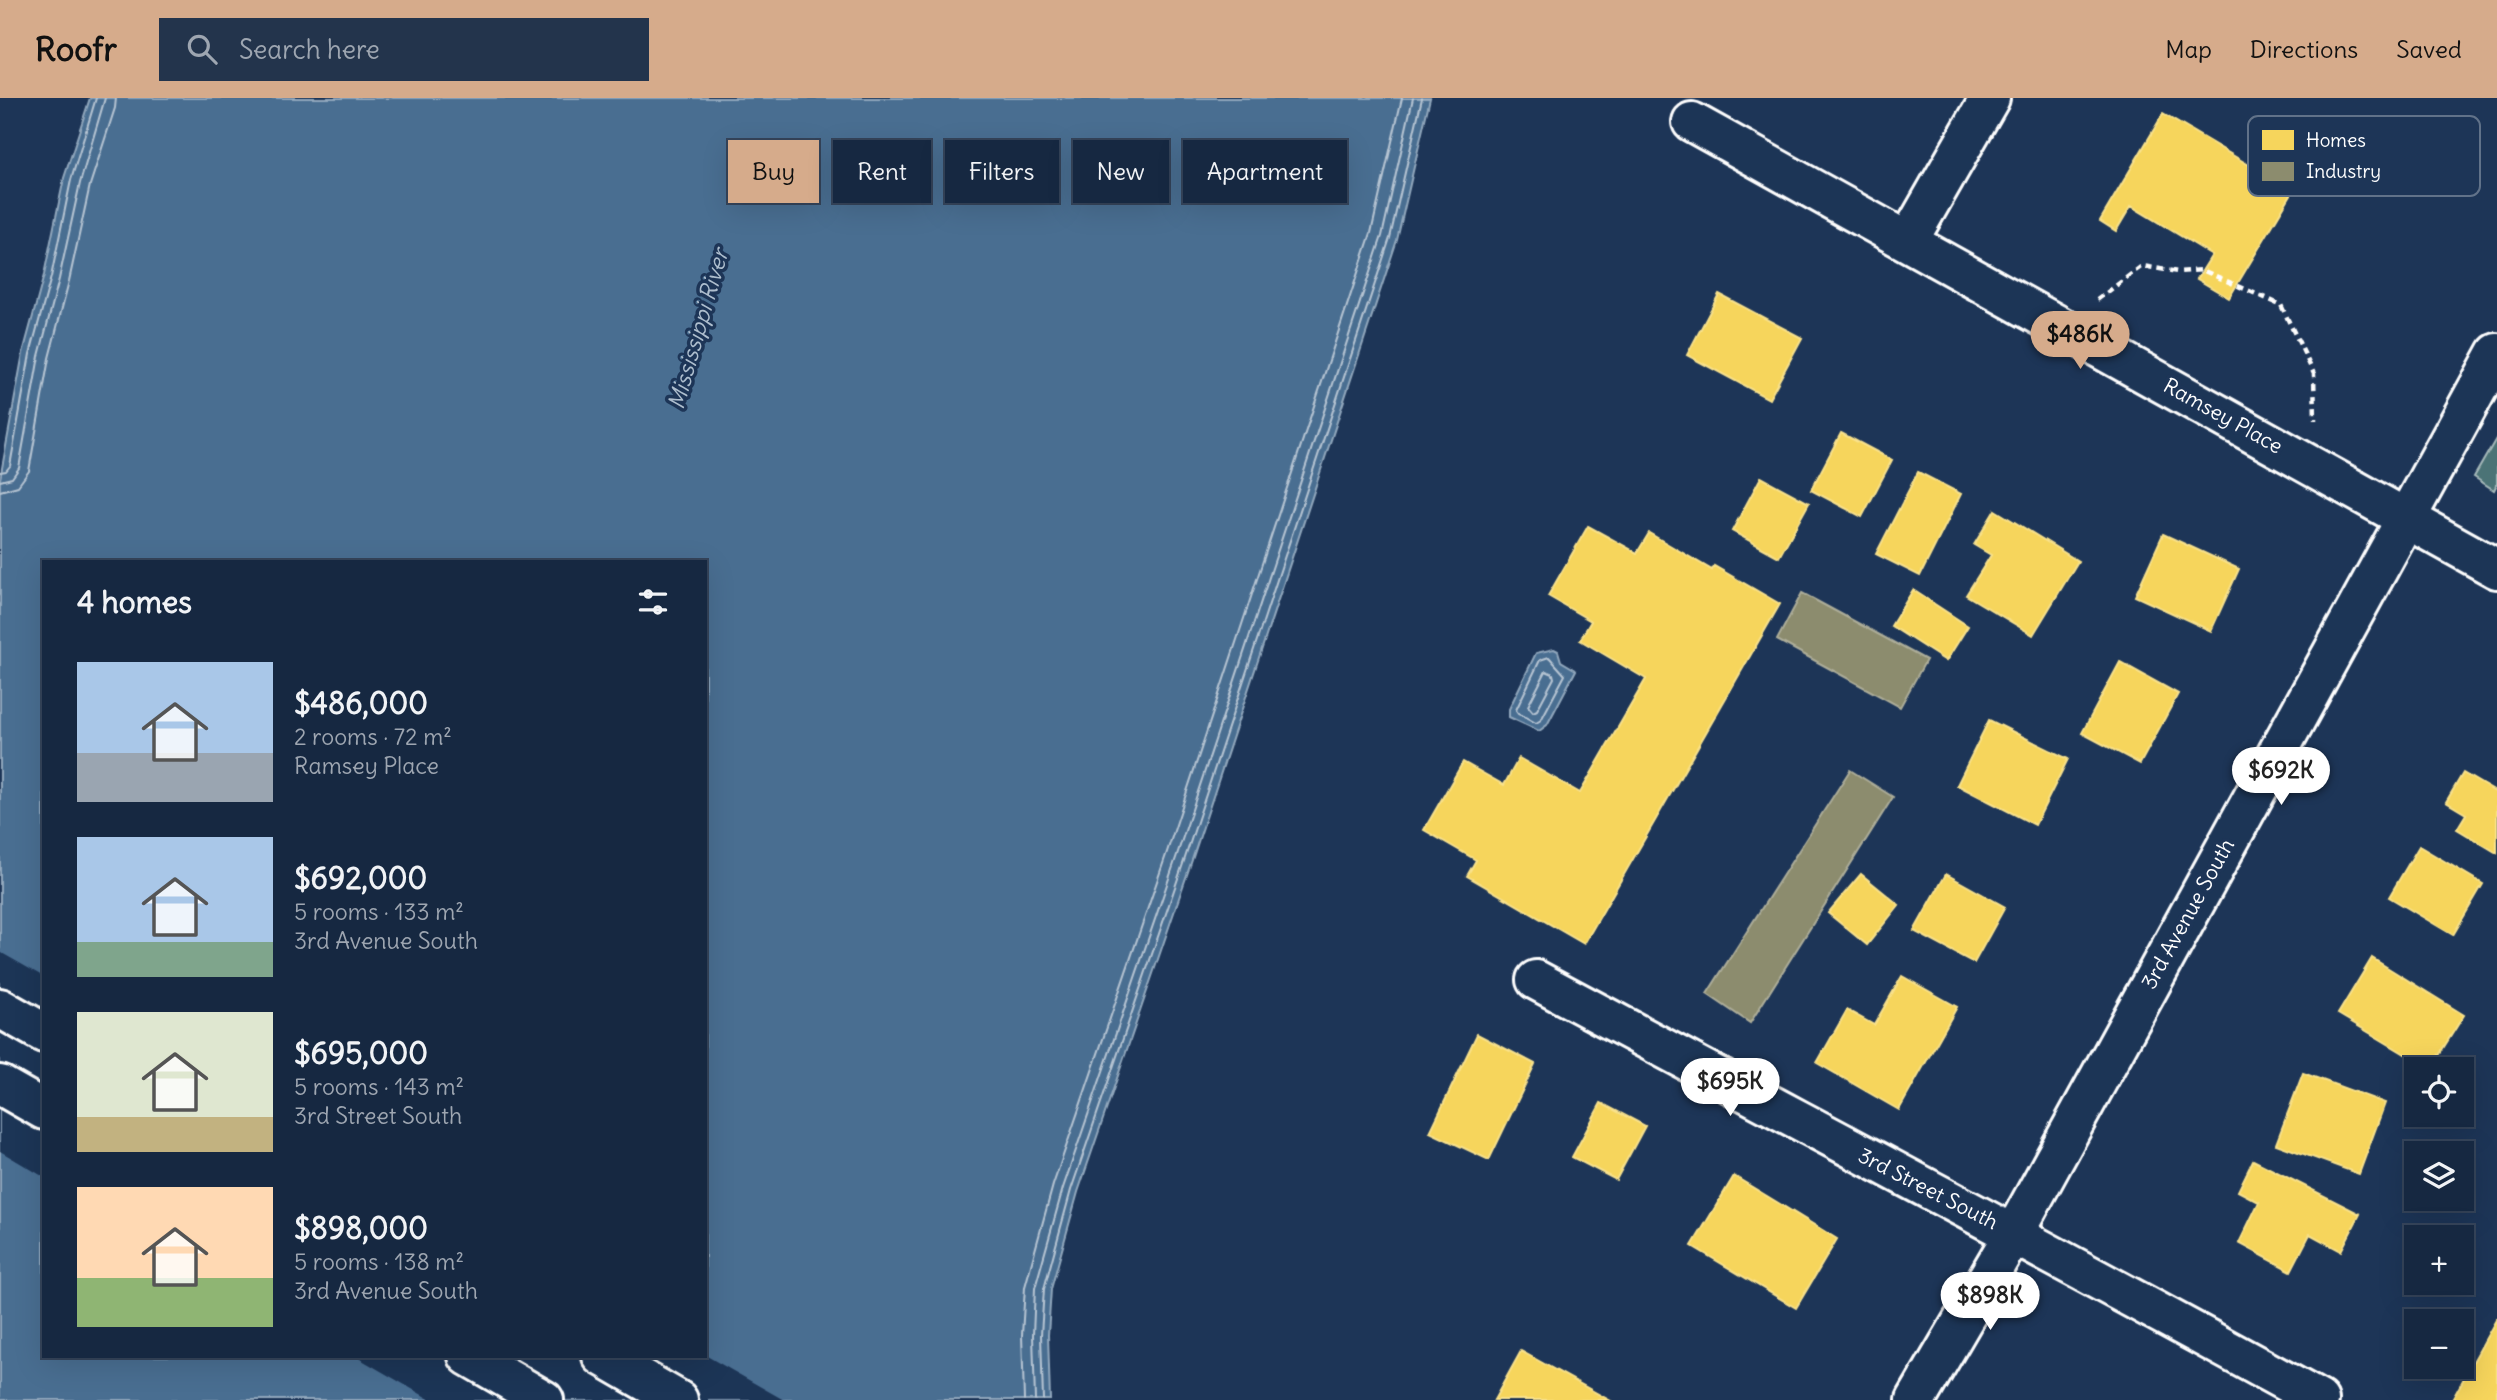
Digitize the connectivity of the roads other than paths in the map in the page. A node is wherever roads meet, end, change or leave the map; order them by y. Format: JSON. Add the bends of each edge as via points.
{"nodes":[{"id":1,"x":1990,"y":98,"type":"edge"},
{"id":2,"x":1692,"y":122,"type":"dead end"},
{"id":3,"x":1908,"y":241,"type":"junction"},
{"id":4,"x":2497,"y":353,"type":"edge"},
{"id":5,"x":2405,"y":518,"type":"junction"},
{"id":6,"x":2497,"y":569,"type":"edge"},
{"id":7,"x":1536,"y":981,"type":"dead end"},
{"id":8,"x":0,"y":1008,"type":"edge"},
{"id":9,"x":42,"y":1032,"type":"edge"},
{"id":10,"x":0,"y":1085,"type":"edge"},
{"id":11,"x":42,"y":1109,"type":"edge"},
{"id":12,"x":2014,"y":1233,"type":"junction"},
{"id":13,"x":471,"y":1358,"type":"edge"},
{"id":14,"x":606,"y":1358,"type":"edge"},
{"id":15,"x":544,"y":1400,"type":"edge"},
{"id":16,"x":678,"y":1400,"type":"edge"},
{"id":17,"x":1916,"y":1400,"type":"edge"},
{"id":18,"x":2319,"y":1400,"type":"edge"}],
"edges":[{"from":1,"to":3,"type":"main road"},
{"from":2,"to":3,"type":"main road","name":"Ramsey Place"},
{"from":3,"to":5,"type":"main road","name":"Ramsey Place"},
{"from":4,"to":5,"type":"main road","name":"3rd Avenue South"},
{"from":5,"to":6,"type":"main road","name":"Ramsey Place"},
{"from":5,"to":12,"type":"main road","name":"3rd Avenue South"},
{"from":7,"to":12,"type":"main road","name":"3rd Street South"},
{"from":8,"to":9,"type":"main road"},
{"from":10,"to":11,"type":"main road"},
{"from":12,"to":17,"type":"main road","name":"3rd Avenue South"},
{"from":12,"to":18,"type":"main road","name":"3rd Street South"},
{"from":13,"to":15,"type":"main road"},
{"from":14,"to":16,"type":"main road"}]}
